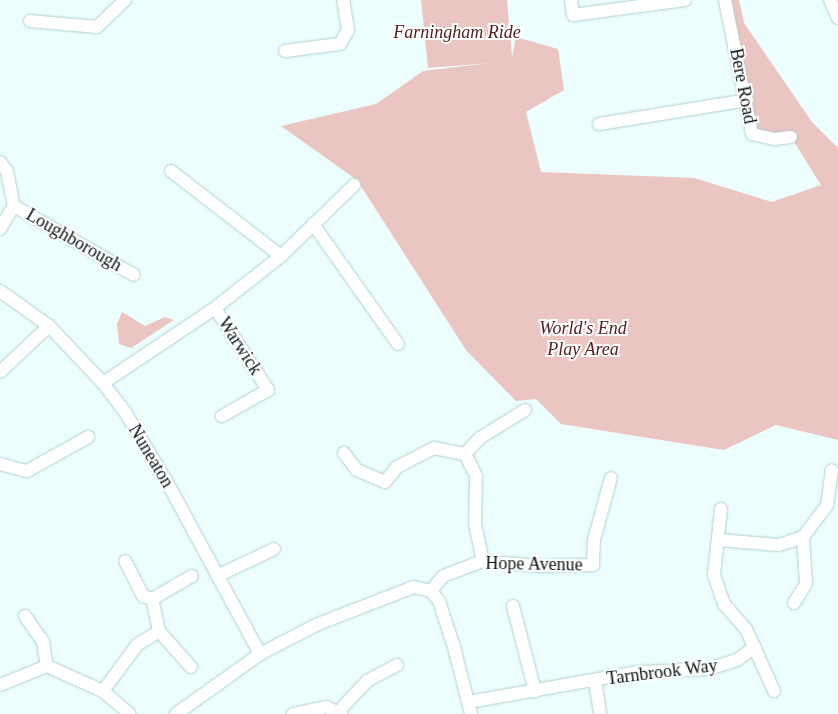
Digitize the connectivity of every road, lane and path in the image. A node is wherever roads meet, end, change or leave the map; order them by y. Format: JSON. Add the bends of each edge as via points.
{"nodes":[{"id":1,"x":125,"y":0,"type":"edge"},
{"id":2,"x":344,"y":0,"type":"edge"},
{"id":3,"x":570,"y":0,"type":"edge"},
{"id":4,"x":685,"y":0,"type":"edge"},
{"id":5,"x":725,"y":0,"type":"edge"},
{"id":6,"x":830,"y":0,"type":"edge"},
{"id":7,"x":838,"y":18,"type":"edge"},
{"id":8,"x":30,"y":21,"type":"dead end"},
{"id":9,"x":285,"y":51,"type":"dead end"},
{"id":10,"x":747,"y":100,"type":"junction"},
{"id":11,"x":599,"y":124,"type":"dead end"},
{"id":12,"x":791,"y":137,"type":"dead end"},
{"id":13,"x":0,"y":162,"type":"edge"},
{"id":14,"x":171,"y":171,"type":"dead end"},
{"id":15,"x":354,"y":185,"type":"dead end"},
{"id":16,"x":14,"y":206,"type":"junction"},
{"id":17,"x":313,"y":224,"type":"junction"},
{"id":18,"x":0,"y":229,"type":"edge"},
{"id":19,"x":281,"y":256,"type":"junction"},
{"id":20,"x":134,"y":275,"type":"dead end"},
{"id":21,"x":0,"y":290,"type":"edge"},
{"id":22,"x":215,"y":308,"type":"junction"},
{"id":23,"x":49,"y":326,"type":"junction"},
{"id":24,"x":398,"y":344,"type":"dead end"},
{"id":25,"x":0,"y":372,"type":"edge"},
{"id":26,"x":103,"y":383,"type":"junction"},
{"id":27,"x":525,"y":410,"type":"dead end"},
{"id":28,"x":222,"y":416,"type":"dead end"},
{"id":29,"x":88,"y":437,"type":"dead end"},
{"id":30,"x":344,"y":453,"type":"dead end"},
{"id":31,"x":465,"y":454,"type":"junction"},
{"id":32,"x":0,"y":464,"type":"edge"},
{"id":33,"x":832,"y":470,"type":"dead end"},
{"id":34,"x":611,"y":478,"type":"dead end"},
{"id":35,"x":835,"y":489,"type":"edge"},
{"id":36,"x":721,"y":509,"type":"dead end"},
{"id":37,"x":803,"y":537,"type":"junction"},
{"id":38,"x":718,"y":540,"type":"junction"},
{"id":39,"x":274,"y":549,"type":"dead end"},
{"id":40,"x":125,"y":561,"type":"dead end"},
{"id":41,"x":483,"y":561,"type":"junction"},
{"id":42,"x":192,"y":576,"type":"dead end"},
{"id":43,"x":217,"y":576,"type":"junction"},
{"id":44,"x":431,"y":591,"type":"junction"},
{"id":45,"x":152,"y":599,"type":"junction"},
{"id":46,"x":794,"y":602,"type":"dead end"},
{"id":47,"x":513,"y":606,"type":"dead end"},
{"id":48,"x":25,"y":616,"type":"dead end"},
{"id":49,"x":158,"y":631,"type":"junction"},
{"id":50,"x":755,"y":647,"type":"junction"},
{"id":51,"x":260,"y":654,"type":"junction"},
{"id":52,"x":397,"y":665,"type":"dead end"},
{"id":53,"x":47,"y":666,"type":"junction"},
{"id":54,"x":191,"y":667,"type":"dead end"},
{"id":55,"x":595,"y":681,"type":"junction"},
{"id":56,"x":0,"y":685,"type":"edge"},
{"id":57,"x":103,"y":691,"type":"junction"},
{"id":58,"x":535,"y":691,"type":"junction"},
{"id":59,"x":774,"y":691,"type":"dead end"},
{"id":60,"x":470,"y":708,"type":"edge"},
{"id":61,"x":342,"y":712,"type":"edge"},
{"id":62,"x":129,"y":714,"type":"edge"},
{"id":63,"x":176,"y":714,"type":"edge"},
{"id":64,"x":293,"y":714,"type":"edge"},
{"id":65,"x":600,"y":714,"type":"edge"}],
"edges":[{"from":1,"to":8,"type":"street","via":[[97,27]]},
{"from":2,"to":9,"type":"street","via":[[348,30],[340,44]]},
{"from":3,"to":4,"type":"street","via":[[573,15]]},
{"from":5,"to":10,"type":"street","name":"Bere Road"},
{"from":6,"to":7,"type":"street"},
{"from":10,"to":11,"type":"street"},
{"from":10,"to":12,"type":"street","name":"Bere Road","via":[[752,134],[774,139]]},
{"from":13,"to":16,"type":"street","name":"Loughborough","via":[[7,171]]},
{"from":14,"to":19,"type":"street"},
{"from":15,"to":17,"type":"street","name":"Warwick"},
{"from":16,"to":18,"type":"street","name":"Loughborough"},
{"from":16,"to":20,"type":"street","name":"Loughborough"},
{"from":17,"to":19,"type":"street","name":"Warwick"},
{"from":17,"to":24,"type":"street"},
{"from":19,"to":22,"type":"street","name":"Warwick"},
{"from":21,"to":23,"type":"street","name":"Nuneaton"},
{"from":22,"to":26,"type":"street","name":"Warwick"},
{"from":22,"to":28,"type":"street","name":"Warwick","via":[[268,390]]},
{"from":23,"to":25,"type":"street"},
{"from":23,"to":26,"type":"street","name":"Nuneaton"},
{"from":26,"to":43,"type":"street","name":"Nuneaton","via":[[167,482]]},
{"from":27,"to":31,"type":"street","via":[[480,438]]},
{"from":29,"to":32,"type":"street","via":[[27,471]]},
{"from":30,"to":31,"type":"street","via":[[357,470],[385,482],[397,466],[434,448]]},
{"from":31,"to":41,"type":"street","via":[[476,476],[474,524]]},
{"from":33,"to":35,"type":"street"},
{"from":34,"to":41,"type":"street","name":"Hope Avenue","via":[[594,540],[593,565],[538,566]]},
{"from":35,"to":37,"type":"street"},
{"from":36,"to":38,"type":"street"},
{"from":37,"to":38,"type":"street","via":[[779,545]]},
{"from":37,"to":46,"type":"street","via":[[806,584]]},
{"from":38,"to":50,"type":"street","via":[[714,575],[724,604],[746,628]]},
{"from":39,"to":43,"type":"street"},
{"from":40,"to":45,"type":"street","via":[[143,596]]},
{"from":41,"to":44,"type":"street","name":"Hope Avenue","via":[[443,576]]},
{"from":42,"to":45,"type":"street"},
{"from":43,"to":51,"type":"street","name":"Nuneaton"},
{"from":44,"to":51,"type":"street","via":[[414,587],[318,624]]},
{"from":44,"to":60,"type":"street","via":[[439,601]]},
{"from":45,"to":49,"type":"street"},
{"from":47,"to":58,"type":"street"},
{"from":48,"to":53,"type":"street","via":[[43,642]]},
{"from":49,"to":54,"type":"street"},
{"from":49,"to":57,"type":"street","via":[[137,644]]},
{"from":50,"to":55,"type":"street","name":"Tarnbrook Way","via":[[737,660],[709,669],[638,672]]},
{"from":50,"to":59,"type":"street"},
{"from":51,"to":63,"type":"street"},
{"from":52,"to":61,"type":"street","via":[[367,681]]},
{"from":53,"to":56,"type":"street"},
{"from":53,"to":57,"type":"street"},
{"from":55,"to":58,"type":"street","name":"Tarnbrook Way"},
{"from":55,"to":65,"type":"street"},
{"from":57,"to":62,"type":"street"},
{"from":58,"to":60,"type":"street","name":"Tarnbrook Way"},
{"from":61,"to":64,"type":"street","via":[[326,707]]}]}
